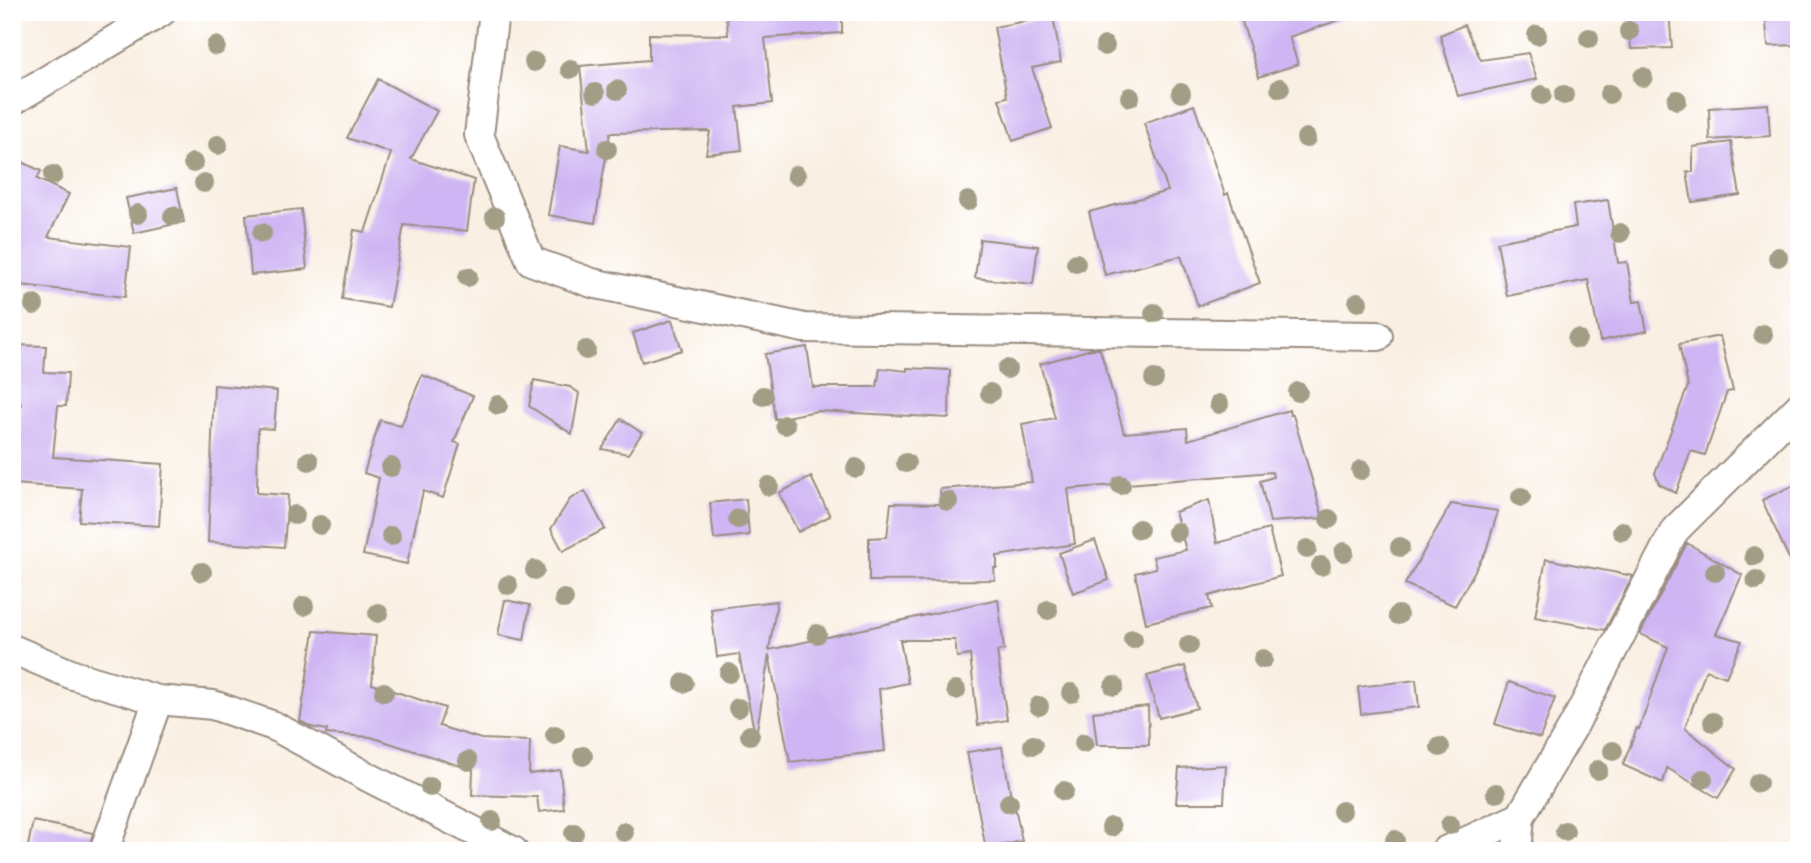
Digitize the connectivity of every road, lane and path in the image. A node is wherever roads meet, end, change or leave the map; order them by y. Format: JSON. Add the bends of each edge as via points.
{"nodes":[{"id":1,"x":161,"y":12,"type":"edge"},
{"id":2,"x":494,"y":12,"type":"edge"},
{"id":3,"x":12,"y":101,"type":"edge"},
{"id":4,"x":1378,"y":336,"type":"dead end"},
{"id":5,"x":1799,"y":407,"type":"edge"},
{"id":6,"x":12,"y":649,"type":"edge"},
{"id":7,"x":158,"y":700,"type":"junction"},
{"id":8,"x":1520,"y":817,"type":"junction"},
{"id":9,"x":104,"y":851,"type":"edge"},
{"id":10,"x":513,"y":851,"type":"edge"},
{"id":11,"x":1445,"y":851,"type":"edge"},
{"id":12,"x":1517,"y":851,"type":"edge"}],
"edges":[{"from":1,"to":3,"type":"street"},
{"from":2,"to":4,"type":"street","via":[[479,135],[531,261],[592,283],[804,328]]},
{"from":5,"to":8,"type":"street","via":[[1675,530],[1574,725]]},
{"from":6,"to":7,"type":"street","via":[[73,675]]},
{"from":7,"to":9,"type":"street"},
{"from":7,"to":10,"type":"street","via":[[213,705],[274,726]]},
{"from":8,"to":11,"type":"street"},
{"from":8,"to":12,"type":"street"}]}
